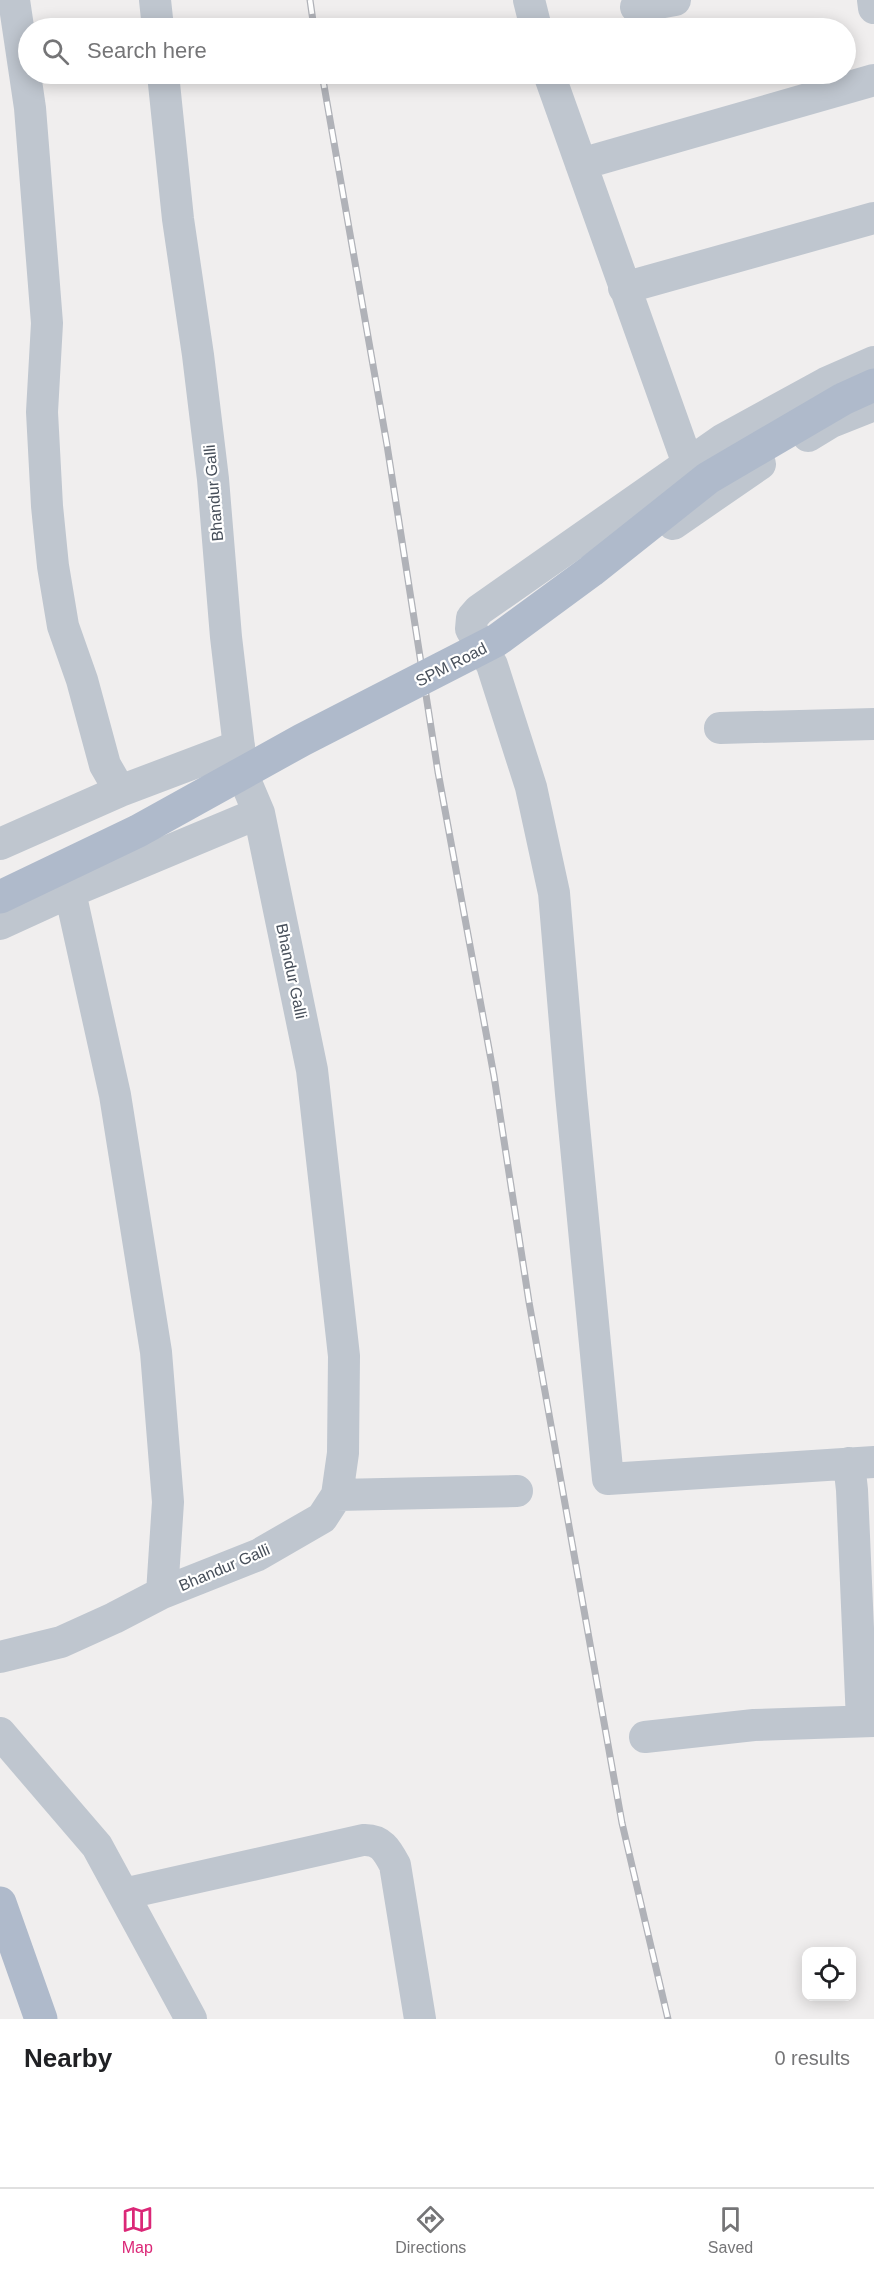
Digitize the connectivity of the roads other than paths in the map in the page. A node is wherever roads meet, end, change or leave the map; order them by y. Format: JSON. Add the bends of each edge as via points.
{"nodes":[{"id":1,"x":14,"y":0,"type":"edge"},
{"id":2,"x":155,"y":0,"type":"edge"},
{"id":3,"x":529,"y":0,"type":"edge"},
{"id":4,"x":675,"y":0,"type":"edge"},
{"id":5,"x":873,"y":0,"type":"edge"},
{"id":6,"x":636,"y":7,"type":"dead end"},
{"id":7,"x":874,"y":8,"type":"edge"},
{"id":8,"x":157,"y":18,"type":"edge"},
{"id":9,"x":534,"y":18,"type":"edge"},
{"id":10,"x":18,"y":27,"type":"edge"},
{"id":11,"x":874,"y":80,"type":"edge"},
{"id":12,"x":26,"y":84,"type":"edge"},
{"id":13,"x":164,"y":84,"type":"edge"},
{"id":14,"x":552,"y":84,"type":"edge"},
{"id":15,"x":580,"y":164,"type":"junction"},
{"id":16,"x":874,"y":218,"type":"edge"},
{"id":17,"x":624,"y":288,"type":"junction"},
{"id":18,"x":874,"y":363,"type":"edge"},
{"id":19,"x":874,"y":385,"type":"edge"},
{"id":20,"x":874,"y":405,"type":"edge"},
{"id":21,"x":688,"y":464,"type":"junction"},
{"id":22,"x":492,"y":665,"type":"junction"},
{"id":23,"x":874,"y":724,"type":"edge"},
{"id":24,"x":720,"y":728,"type":"dead end"},
{"id":25,"x":239,"y":746,"type":"junction"},
{"id":26,"x":120,"y":791,"type":"junction"},
{"id":27,"x":259,"y":813,"type":"junction"},
{"id":28,"x":0,"y":844,"type":"edge"},
{"id":29,"x":70,"y":892,"type":"junction"},
{"id":30,"x":0,"y":897,"type":"edge"},
{"id":31,"x":0,"y":924,"type":"edge"},
{"id":32,"x":861,"y":1462,"type":"edge"},
{"id":33,"x":517,"y":1491,"type":"dead end"},
{"id":34,"x":337,"y":1495,"type":"junction"},
{"id":35,"x":162,"y":1593,"type":"junction"},
{"id":36,"x":0,"y":1657,"type":"edge"},
{"id":37,"x":868,"y":1721,"type":"edge"},
{"id":38,"x":0,"y":1733,"type":"edge"},
{"id":39,"x":645,"y":1737,"type":"dead end"},
{"id":40,"x":123,"y":1894,"type":"junction"},
{"id":41,"x":0,"y":1902,"type":"edge"},
{"id":42,"x":41,"y":2019,"type":"edge"},
{"id":43,"x":191,"y":2019,"type":"edge"},
{"id":44,"x":420,"y":2019,"type":"edge"}],
"edges":[{"from":1,"to":10,"type":"street"},
{"from":2,"to":8,"type":"street"},
{"from":3,"to":9,"type":"street"},
{"from":4,"to":6,"type":"street"},
{"from":5,"to":7,"type":"street"},
{"from":11,"to":15,"type":"street"},
{"from":12,"to":26,"type":"street","via":[[47,323],[42,412],[53,566],[63,626],[105,765]]},
{"from":13,"to":25,"type":"street","name":"Bhandur Galli","via":[[213,479]]},
{"from":14,"to":15,"type":"street"},
{"from":15,"to":17,"type":"street"},
{"from":16,"to":17,"type":"street"},
{"from":17,"to":21,"type":"street"},
{"from":18,"to":21,"type":"street","via":[[826,383],[722,440]]},
{"from":19,"to":30,"type":"main road","name":"SPM Road","bridge":true,"via":[[708,478],[497,640],[302,740],[138,831]]},
{"from":20,"to":22,"type":"street","via":[[831,422],[747,471]]},
{"from":21,"to":22,"type":"street","via":[[479,610],[472,618],[471,629]]},
{"from":22,"to":32,"type":"street","via":[[531,787],[554,893],[608,1479]]},
{"from":23,"to":24,"type":"street"},
{"from":25,"to":26,"type":"street"},
{"from":25,"to":27,"type":"street","name":"Bhandur Galli","via":[[242,773]]},
{"from":26,"to":28,"type":"street"},
{"from":27,"to":29,"type":"street"},
{"from":27,"to":34,"type":"street","name":"Bhandur Galli","via":[[312,1070],[344,1356],[343,1453]]},
{"from":29,"to":31,"type":"street"},
{"from":29,"to":35,"type":"street","via":[[115,1095],[156,1353],[168,1502]]},
{"from":32,"to":37,"type":"street","via":[[852,1490]]},
{"from":33,"to":34,"type":"street"},
{"from":34,"to":35,"type":"street","name":"Bhandur Galli","via":[[322,1518],[258,1556]]},
{"from":35,"to":36,"type":"street","name":"Bhandur Galli","via":[[61,1642]]},
{"from":37,"to":39,"type":"street","via":[[754,1725]]},
{"from":38,"to":40,"type":"street","via":[[97,1846]]},
{"from":40,"to":43,"type":"street"},
{"from":40,"to":44,"type":"street","via":[[373,1840],[382,1844],[395,1865]]},
{"from":41,"to":42,"type":"main road"}]}
